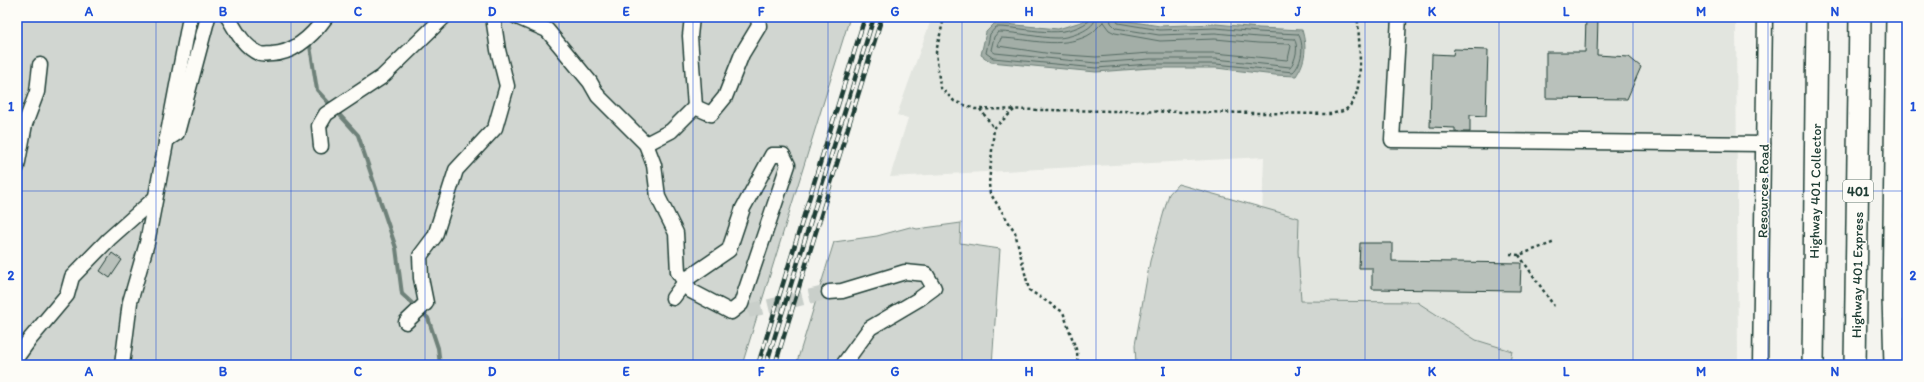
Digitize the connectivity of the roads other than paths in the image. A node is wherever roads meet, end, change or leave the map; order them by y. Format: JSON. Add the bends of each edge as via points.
{"nodes":[{"id":1,"x":190,"y":17,"type":"edge"},
{"id":2,"x":208,"y":17,"type":"edge"},
{"id":3,"x":228,"y":17,"type":"edge"},
{"id":4,"x":326,"y":17,"type":"edge"},
{"id":5,"x":444,"y":17,"type":"edge"},
{"id":6,"x":493,"y":17,"type":"edge"},
{"id":7,"x":517,"y":17,"type":"edge"},
{"id":8,"x":692,"y":17,"type":"edge"},
{"id":9,"x":758,"y":17,"type":"edge"},
{"id":10,"x":1399,"y":17,"type":"edge"},
{"id":11,"x":1765,"y":17,"type":"edge"},
{"id":12,"x":1817,"y":17,"type":"edge"},
{"id":13,"x":1860,"y":17,"type":"edge"},
{"id":14,"x":1897,"y":17,"type":"edge"},
{"id":15,"x":40,"y":64,"type":"dead end"},
{"id":16,"x":695,"y":107,"type":"junction"},
{"id":17,"x":166,"y":140,"type":"junction"},
{"id":18,"x":646,"y":144,"type":"junction"},
{"id":19,"x":1763,"y":144,"type":"junction"},
{"id":20,"x":321,"y":146,"type":"dead end"},
{"id":21,"x":17,"y":167,"type":"edge"},
{"id":22,"x":154,"y":199,"type":"junction"},
{"id":23,"x":685,"y":282,"type":"junction"},
{"id":24,"x":829,"y":292,"type":"tunnel mouth"},
{"id":25,"x":673,"y":298,"type":"dead end"},
{"id":26,"x":748,"y":311,"type":"tunnel mouth"},
{"id":27,"x":731,"y":312,"type":"junction"},
{"id":28,"x":406,"y":322,"type":"dead end"},
{"id":29,"x":17,"y":357,"type":"edge"},
{"id":30,"x":122,"y":365,"type":"edge"},
{"id":31,"x":843,"y":365,"type":"edge"},
{"id":32,"x":1760,"y":365,"type":"edge"},
{"id":33,"x":1812,"y":365,"type":"edge"},
{"id":34,"x":1855,"y":365,"type":"edge"},
{"id":35,"x":1895,"y":365,"type":"edge"}],
"edges":[{"from":1,"to":17,"type":"street"},
{"from":2,"to":17,"type":"street","via":[[177,133]]},
{"from":3,"to":4,"type":"street","via":[[242,40],[260,54],[279,54],[292,49],[315,31]]},
{"from":5,"to":20,"type":"street","via":[[382,77],[326,114],[319,126]]},
{"from":6,"to":28,"type":"street","via":[[507,86],[495,128],[456,170],[435,236],[420,256],[426,303]]},
{"from":7,"to":18,"type":"street","via":[[548,30],[590,82],[598,96]]},
{"from":8,"to":16,"type":"street","via":[[690,36]]},
{"from":9,"to":16,"type":"street","via":[[759,26],[742,54],[725,97],[711,114]]},
{"from":10,"to":19,"type":"street","via":[[1392,140]]},
{"from":11,"to":19,"type":"street","name":"Resources Road"},
{"from":12,"to":33,"type":"highway","name":"Highway 401 Collector"},
{"from":13,"to":34,"type":"highway","name":"Highway 401 Express","number":"401"},
{"from":14,"to":35,"type":"highway","via":[[1893,297]]},
{"from":15,"to":21,"type":"street","via":[[36,92],[25,124]]},
{"from":16,"to":18,"type":"street","via":[[671,131]]},
{"from":17,"to":22,"type":"street"},
{"from":18,"to":23,"type":"street","via":[[654,165],[658,197],[676,233],[678,272]]},
{"from":19,"to":32,"type":"street","name":"Resources Road"},
{"from":22,"to":29,"type":"street","via":[[109,239],[72,277],[67,295]]},
{"from":22,"to":30,"type":"street","via":[[147,243],[130,302]]},
{"from":23,"to":25,"type":"street"},
{"from":23,"to":27,"type":"street","via":[[691,291]]},
{"from":23,"to":27,"type":"street","via":[[729,250],[743,208],[772,155],[783,155],[788,165],[775,206],[741,304]]},
{"from":24,"to":31,"type":"street","via":[[842,291],[905,272],[926,274],[934,288],[870,328]]},
{"from":26,"to":27,"type":"street"}]}
